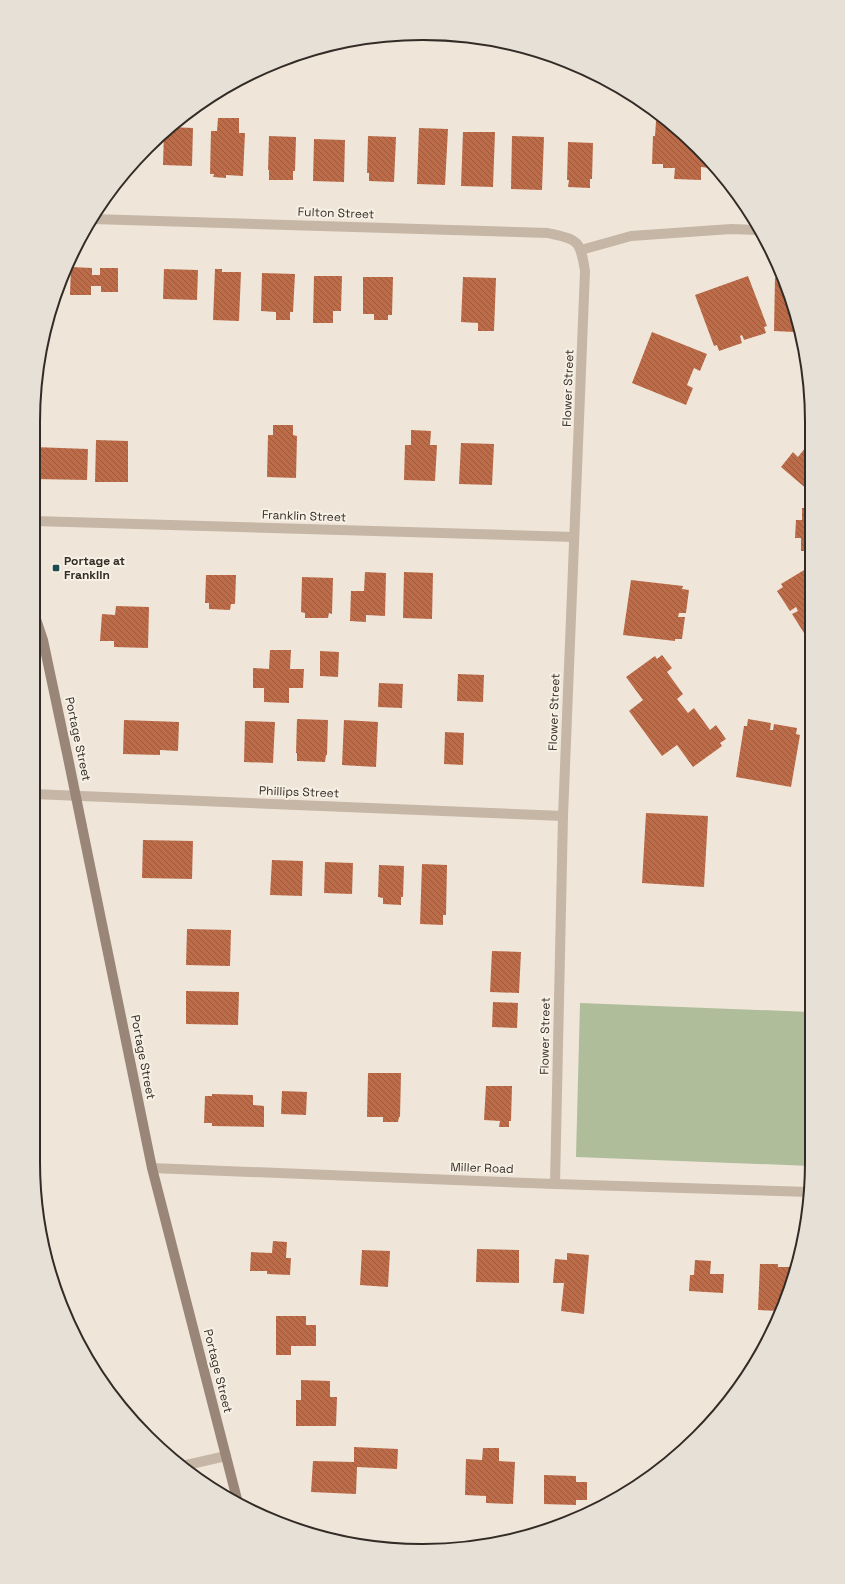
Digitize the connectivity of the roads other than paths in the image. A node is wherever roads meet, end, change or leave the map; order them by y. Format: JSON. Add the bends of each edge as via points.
{"nodes":[{"id":1,"x":98,"y":219,"type":"edge"},
{"id":2,"x":753,"y":230,"type":"edge"},
{"id":3,"x":579,"y":246,"type":"junction"},
{"id":4,"x":40,"y":520,"type":"edge"},
{"id":5,"x":574,"y":537,"type":"junction"},
{"id":6,"x":40,"y":631,"type":"edge"},
{"id":7,"x":40,"y":794,"type":"edge"},
{"id":8,"x":76,"y":796,"type":"junction"},
{"id":9,"x":563,"y":816,"type":"junction"},
{"id":10,"x":152,"y":1168,"type":"junction"},
{"id":11,"x":555,"y":1184,"type":"junction"},
{"id":12,"x":804,"y":1192,"type":"edge"},
{"id":13,"x":226,"y":1456,"type":"junction"},
{"id":14,"x":189,"y":1464,"type":"edge"},
{"id":15,"x":236,"y":1496,"type":"edge"}],
"edges":[{"from":1,"to":3,"type":"street","name":"Fulton Street","via":[[548,232],[569,238]]},
{"from":2,"to":3,"type":"street","via":[[730,229],[631,236]]},
{"from":3,"to":5,"type":"street","name":"Flower Street","via":[[585,271]]},
{"from":4,"to":5,"type":"street","name":"Franklin Street"},
{"from":5,"to":9,"type":"street","name":"Flower Street"},
{"from":6,"to":8,"type":"main road","name":"Portage Street"},
{"from":7,"to":8,"type":"street","name":"Phillips Street"},
{"from":8,"to":9,"type":"street","name":"Phillips Street"},
{"from":8,"to":10,"type":"main road","name":"Portage Street"},
{"from":9,"to":11,"type":"street","name":"Flower Street"},
{"from":10,"to":11,"type":"street","name":"Miller Road"},
{"from":10,"to":13,"type":"main road","name":"Portage Street"},
{"from":11,"to":12,"type":"street","name":"Miller Road"},
{"from":13,"to":14,"type":"street"},
{"from":13,"to":15,"type":"main road","name":"Portage Street"}]}
